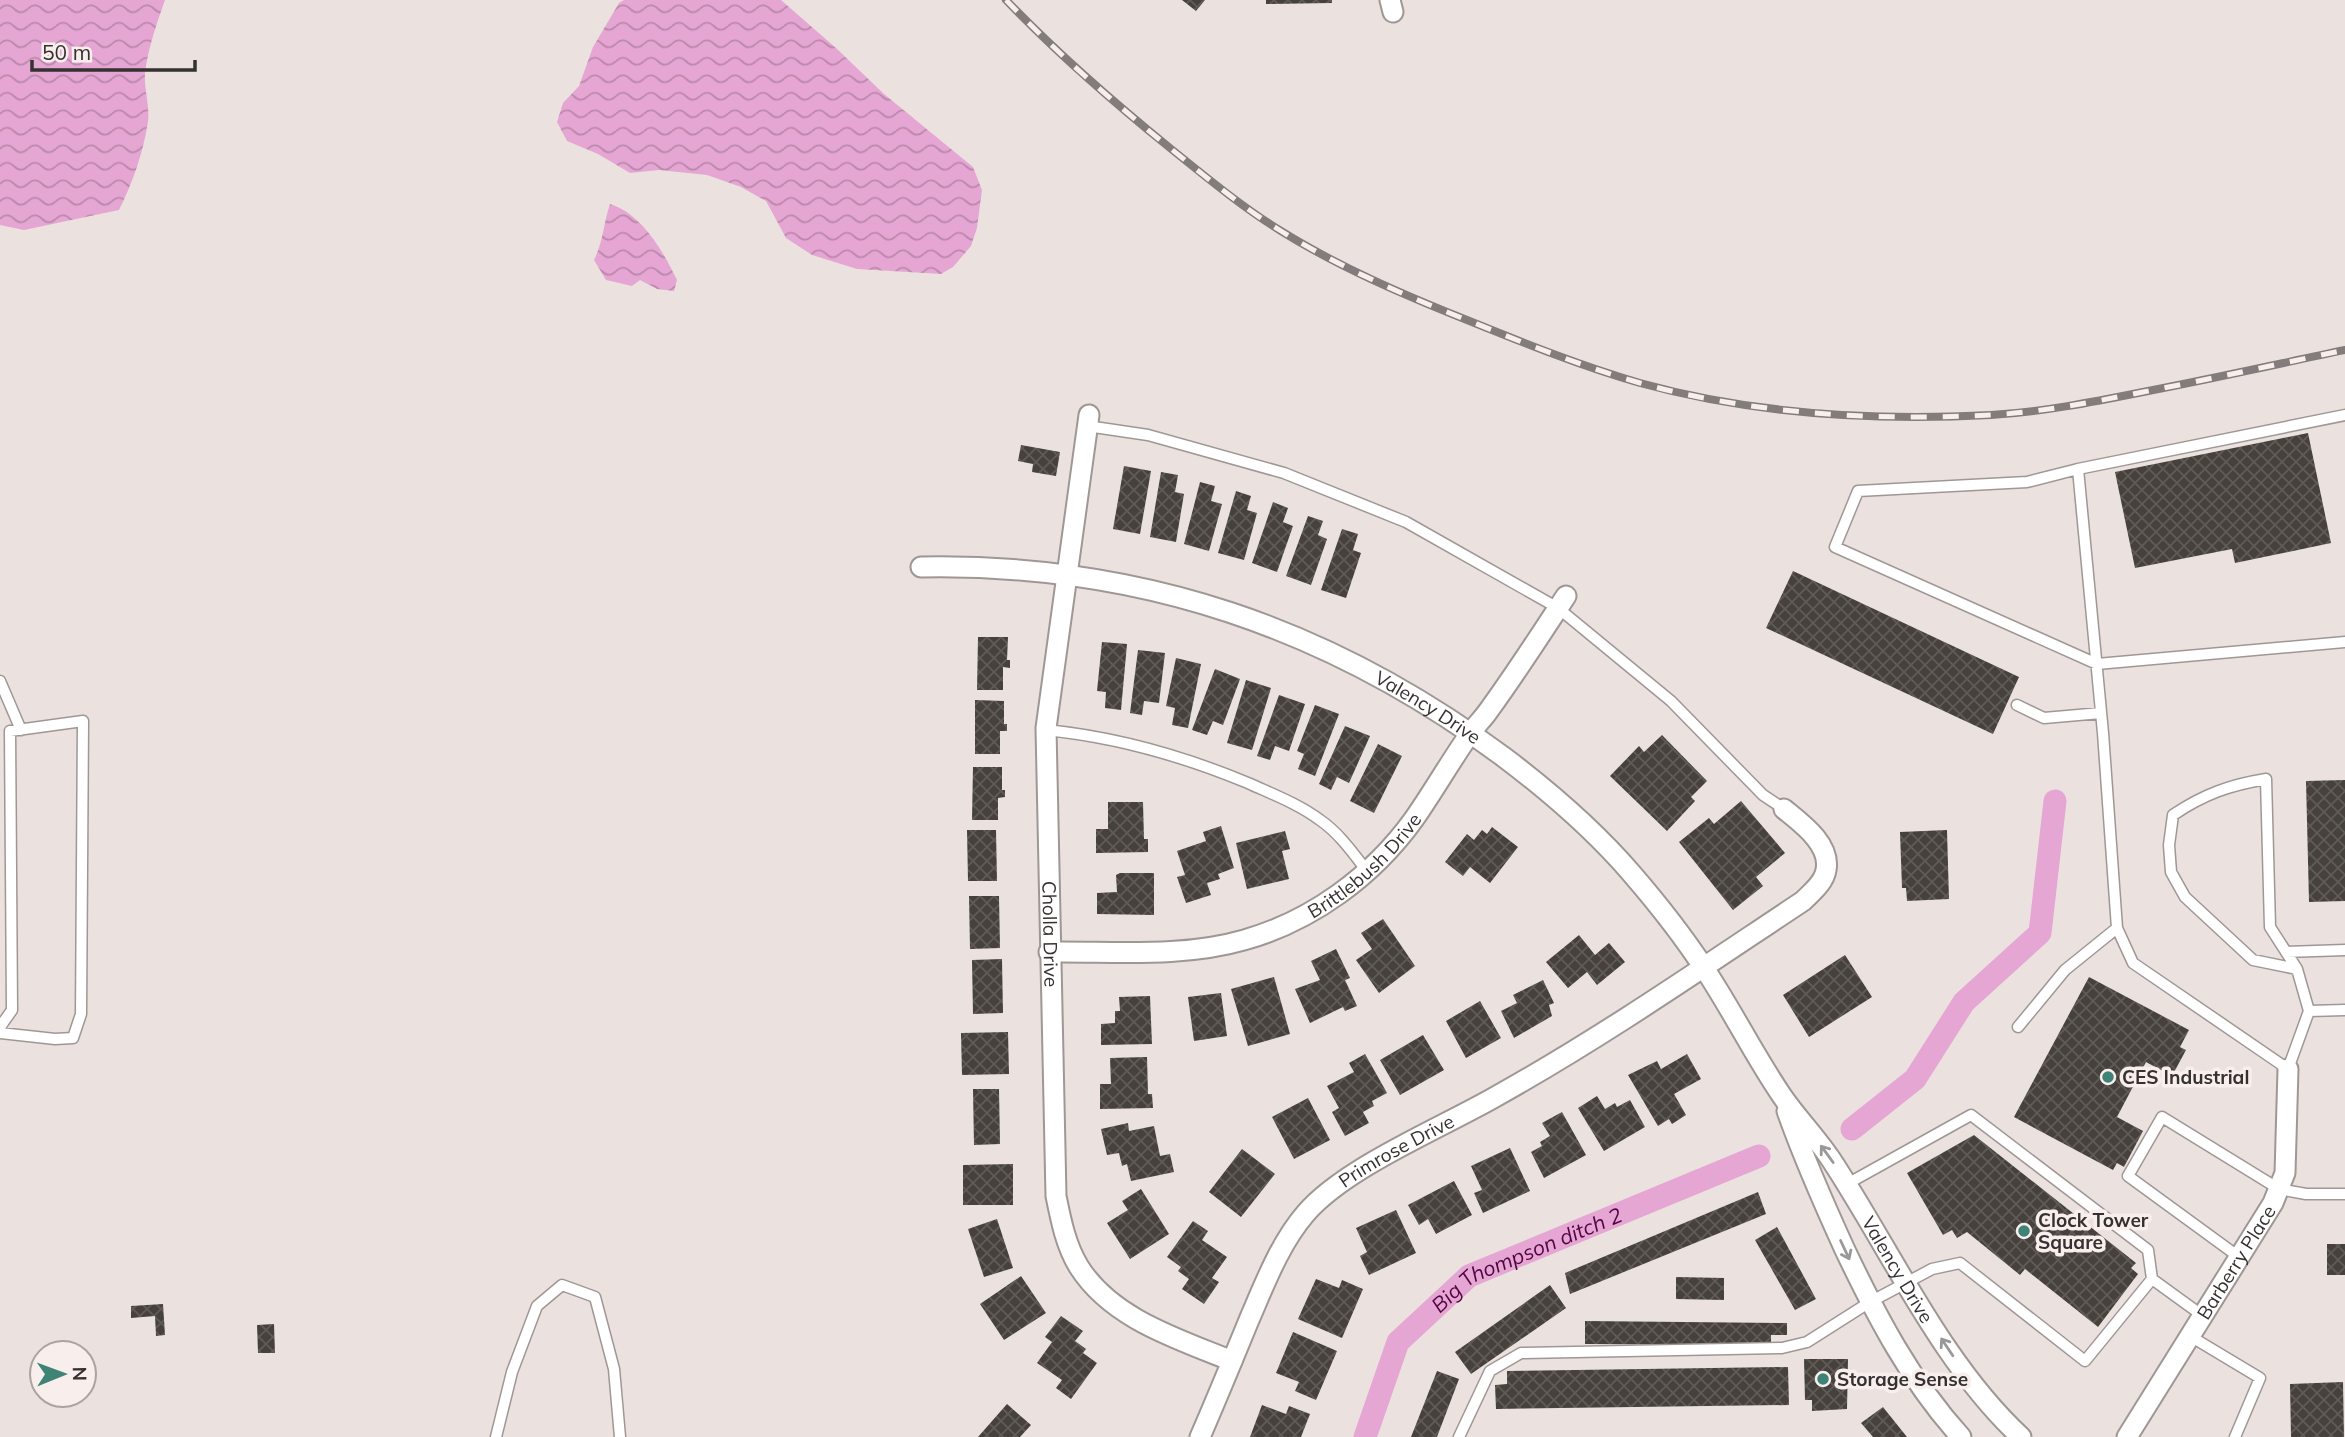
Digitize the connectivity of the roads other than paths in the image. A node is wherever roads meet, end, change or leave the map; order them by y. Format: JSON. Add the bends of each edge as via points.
{"nodes":[{"id":1,"x":2345,"y":415,"type":"edge"},
{"id":2,"x":1088,"y":420,"type":"joint"},
{"id":3,"x":2078,"y":469,"type":"junction"},
{"id":4,"x":921,"y":567,"type":"dead end"},
{"id":5,"x":1066,"y":575,"type":"junction"},
{"id":6,"x":1562,"y":602,"type":"junction"},
{"id":7,"x":2345,"y":642,"type":"edge"},
{"id":8,"x":2097,"y":664,"type":"junction"},
{"id":9,"x":0,"y":681,"type":"edge"},
{"id":10,"x":2017,"y":705,"type":"dead end"},
{"id":11,"x":2101,"y":713,"type":"junction"},
{"id":12,"x":20,"y":730,"type":"junction"},
{"id":13,"x":1046,"y":730,"type":"junction"},
{"id":14,"x":1471,"y":733,"type":"junction"},
{"id":15,"x":1784,"y":808,"type":"joint"},
{"id":16,"x":1367,"y":871,"type":"junction"},
{"id":17,"x":2116,"y":928,"type":"junction"},
{"id":18,"x":2345,"y":950,"type":"edge"},
{"id":19,"x":1049,"y":952,"type":"junction"},
{"id":20,"x":2286,"y":952,"type":"junction"},
{"id":21,"x":1703,"y":967,"type":"junction"},
{"id":22,"x":2297,"y":969,"type":"junction"},
{"id":23,"x":2345,"y":1010,"type":"edge"},
{"id":24,"x":2309,"y":1011,"type":"junction"},
{"id":25,"x":0,"y":1027,"type":"edge"},
{"id":26,"x":2018,"y":1027,"type":"dead end"},
{"id":27,"x":0,"y":1033,"type":"edge"},
{"id":28,"x":2288,"y":1069,"type":"junction"},
{"id":29,"x":1782,"y":1096,"type":"junction"},
{"id":30,"x":1847,"y":1184,"type":"junction"},
{"id":31,"x":2279,"y":1189,"type":"junction"},
{"id":32,"x":2345,"y":1194,"type":"edge"},
{"id":33,"x":2239,"y":1257,"type":"junction"},
{"id":34,"x":2152,"y":1279,"type":"junction"},
{"id":35,"x":1907,"y":1282,"type":"junction"},
{"id":36,"x":1870,"y":1302,"type":"junction"},
{"id":37,"x":2203,"y":1316,"type":"junction"},
{"id":38,"x":2190,"y":1336,"type":"junction"},
{"id":39,"x":1232,"y":1361,"type":"junction"},
{"id":40,"x":496,"y":1437,"type":"edge"},
{"id":41,"x":620,"y":1437,"type":"edge"},
{"id":42,"x":1200,"y":1437,"type":"edge"},
{"id":43,"x":1459,"y":1437,"type":"edge"},
{"id":44,"x":1961,"y":1437,"type":"edge"},
{"id":45,"x":2021,"y":1437,"type":"edge"},
{"id":46,"x":2127,"y":1437,"type":"edge"},
{"id":47,"x":2235,"y":1437,"type":"edge"}],
"edges":[{"from":1,"to":3,"type":"lane"},
{"from":2,"to":5,"type":"street","name":"Cholla Drive"},
{"from":2,"to":6,"type":"lane","via":[[1324,488],[1406,522]]},
{"from":3,"to":8,"type":"lane"},
{"from":3,"to":8,"type":"lane","via":[[2027,482],[1858,491],[1835,547]]},
{"from":4,"to":5,"type":"street","name":"Valency Drive"},
{"from":5,"to":13,"type":"street","name":"Cholla Drive"},
{"from":5,"to":14,"type":"street","name":"Valency Drive","via":[[1150,590],[1257,622],[1364,668]]},
{"from":6,"to":14,"type":"street","name":"Brittlebush Drive"},
{"from":6,"to":15,"type":"lane","via":[[1671,701],[1763,795]]},
{"from":7,"to":8,"type":"lane"},
{"from":8,"to":11,"type":"lane"},
{"from":9,"to":12,"type":"lane"},
{"from":10,"to":11,"type":"lane","via":[[2043,718]]},
{"from":11,"to":17,"type":"lane"},
{"from":12,"to":25,"type":"lane","via":[[10,731],[12,1010]]},
{"from":12,"to":27,"type":"lane","via":[[83,721],[81,1014],[73,1038]]},
{"from":13,"to":16,"type":"lane","via":[[1139,746],[1204,765],[1274,794],[1321,820]]},
{"from":13,"to":19,"type":"street","name":"Cholla Drive"},
{"from":14,"to":16,"type":"street","name":"Brittlebush Drive","via":[[1412,821]]},
{"from":14,"to":21,"type":"street","name":"Valency Drive","via":[[1535,782],[1610,852],[1643,887]]},
{"from":15,"to":21,"type":"street","name":"Primrose Drive","via":[[1817,839],[1826,871],[1803,901]]},
{"from":16,"to":19,"type":"street","name":"Brittlebush Drive","via":[[1311,912],[1243,941],[1190,950]]},
{"from":17,"to":26,"type":"lane","via":[[2065,970]]},
{"from":17,"to":28,"type":"lane","via":[[2133,963]]},
{"from":18,"to":20,"type":"lane"},
{"from":19,"to":39,"type":"street","name":"Cholla Drive","via":[[1055,1196],[1070,1249],[1092,1284],[1122,1311]]},
{"from":20,"to":22,"type":"lane"},
{"from":20,"to":22,"type":"lane","via":[[2270,927],[2266,779],[2232,785],[2196,799],[2173,815],[2171,872],[2185,897],[2253,960]]},
{"from":21,"to":29,"type":"street","name":"Valency Drive"},
{"from":21,"to":39,"type":"street","name":"Primrose Drive","via":[[1496,1097],[1371,1165],[1307,1212],[1268,1275]]},
{"from":22,"to":24,"type":"lane"},
{"from":23,"to":24,"type":"lane"},
{"from":24,"to":28,"type":"lane"},
{"from":28,"to":31,"type":"street","name":"Barberry Place","via":[[2285,1174]]},
{"from":30,"to":29,"type":"street","name":"Valency Drive","one_way":true},
{"from":29,"to":36,"type":"street","name":"Valency Drive","one_way":true,"via":[[1807,1169]]},
{"from":30,"to":34,"type":"lane","via":[[1971,1115],[2148,1250]]},
{"from":30,"to":35,"type":"street","name":"Valency Drive"},
{"from":31,"to":32,"type":"lane"},
{"from":31,"to":33,"type":"street","name":"Barberry Place"},
{"from":31,"to":33,"type":"lane","via":[[2162,1117],[2129,1176]]},
{"from":33,"to":37,"type":"street","name":"Barberry Place"},
{"from":34,"to":35,"type":"lane","via":[[2085,1362],[1960,1263],[1932,1269]]},
{"from":34,"to":37,"type":"lane"},
{"from":35,"to":36,"type":"lane"},
{"from":45,"to":35,"type":"street","name":"Valency Drive","one_way":true,"via":[[1970,1381]]},
{"from":36,"to":43,"type":"lane","via":[[1807,1342],[1782,1348],[1521,1353],[1490,1371]]},
{"from":36,"to":44,"type":"street","name":"Valency Drive","via":[[1921,1388]]},
{"from":37,"to":38,"type":"street","name":"Barberry Place"},
{"from":38,"to":46,"type":"street","name":"Barberry Place"},
{"from":38,"to":47,"type":"lane","via":[[2260,1378]]},
{"from":39,"to":42,"type":"street","name":"Primrose Drive"},
{"from":40,"to":41,"type":"lane","via":[[512,1372],[537,1306],[562,1285],[595,1297],[614,1369]]}]}
